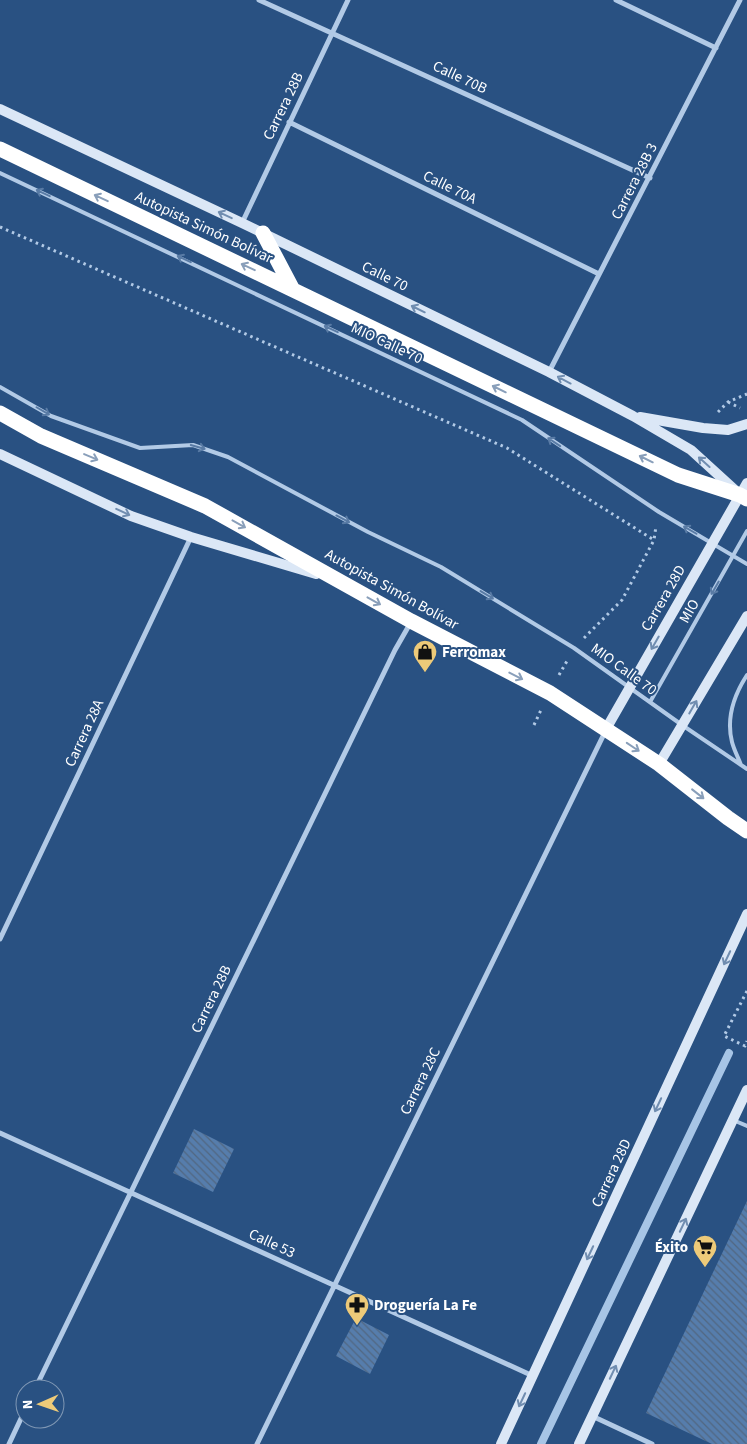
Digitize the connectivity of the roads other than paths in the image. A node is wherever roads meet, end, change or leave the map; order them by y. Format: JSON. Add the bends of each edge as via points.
{"nodes":[{"id":1,"x":259,"y":0,"type":"edge"},
{"id":2,"x":348,"y":0,"type":"edge"},
{"id":3,"x":616,"y":0,"type":"edge"},
{"id":4,"x":740,"y":0,"type":"edge"},
{"id":5,"x":332,"y":32,"type":"junction"},
{"id":6,"x":716,"y":48,"type":"junction"},
{"id":7,"x":0,"y":109,"type":"edge"},
{"id":8,"x":289,"y":122,"type":"junction"},
{"id":9,"x":0,"y":150,"type":"edge"},
{"id":10,"x":0,"y":173,"type":"edge"},
{"id":11,"x":650,"y":178,"type":"junction"},
{"id":12,"x":242,"y":223,"type":"junction"},
{"id":13,"x":264,"y":233,"type":"junction"},
{"id":14,"x":600,"y":274,"type":"junction"},
{"id":15,"x":292,"y":288,"type":"junction"},
{"id":16,"x":549,"y":372,"type":"junction"},
{"id":17,"x":0,"y":387,"type":"edge"},
{"id":18,"x":0,"y":413,"type":"edge"},
{"id":19,"x":633,"y":416,"type":"junction"},
{"id":20,"x":747,"y":424,"type":"edge"},
{"id":21,"x":0,"y":454,"type":"edge"},
{"id":22,"x":745,"y":492,"type":"edge"},
{"id":23,"x":747,"y":530,"type":"edge"},
{"id":24,"x":191,"y":537,"type":"junction"},
{"id":25,"x":712,"y":544,"type":"junction"},
{"id":26,"x":733,"y":556,"type":"junction"},
{"id":27,"x":747,"y":564,"type":"edge"},
{"id":28,"x":338,"y":580,"type":"junction"},
{"id":29,"x":747,"y":616,"type":"edge"},
{"id":30,"x":411,"y":621,"type":"junction"},
{"id":31,"x":747,"y":675,"type":"edge"},
{"id":32,"x":629,"y":687,"type":"junction"},
{"id":33,"x":650,"y":702,"type":"junction"},
{"id":34,"x":682,"y":726,"type":"junction"},
{"id":35,"x":606,"y":729,"type":"junction"},
{"id":36,"x":659,"y":764,"type":"junction"},
{"id":37,"x":741,"y":766,"type":"junction"},
{"id":38,"x":747,"y":769,"type":"edge"},
{"id":39,"x":747,"y":831,"type":"edge"},
{"id":40,"x":747,"y":914,"type":"edge"},
{"id":41,"x":0,"y":939,"type":"edge"},
{"id":42,"x":747,"y":1090,"type":"edge"},
{"id":43,"x":733,"y":1120,"type":"junction"},
{"id":44,"x":747,"y":1126,"type":"edge"},
{"id":45,"x":0,"y":1133,"type":"edge"},
{"id":46,"x":130,"y":1193,"type":"junction"},
{"id":47,"x":334,"y":1286,"type":"junction"},
{"id":48,"x":533,"y":1376,"type":"junction"},
{"id":49,"x":40,"y":1379,"type":"edge"},
{"id":50,"x":592,"y":1416,"type":"junction"},
{"id":51,"x":16,"y":1429,"type":"edge"},
{"id":52,"x":9,"y":1444,"type":"edge"},
{"id":53,"x":257,"y":1444,"type":"edge"},
{"id":54,"x":501,"y":1444,"type":"edge"},
{"id":55,"x":579,"y":1444,"type":"edge"},
{"id":56,"x":652,"y":1444,"type":"edge"}],
"edges":[{"from":1,"to":5,"type":"street","name":"Calle 70B"},
{"from":2,"to":5,"type":"street","name":"Carrera 28B"},
{"from":3,"to":6,"type":"street"},
{"from":4,"to":6,"type":"street","name":"Carrera 28B 3"},
{"from":5,"to":8,"type":"street","name":"Carrera 28B"},
{"from":5,"to":11,"type":"street","name":"Calle 70B"},
{"from":6,"to":11,"type":"street","name":"Carrera 28B 3"},
{"from":12,"to":7,"type":"street","name":"Calle 70","one_way":true},
{"from":8,"to":12,"type":"street","name":"Carrera 28B"},
{"from":8,"to":14,"type":"street","name":"Calle 70A"},
{"from":15,"to":9,"type":"highway","name":"Autopista Simón Bolívar","one_way":true},
{"from":25,"to":10,"type":"lane","name":"MIO Calle 70","one_way":true,"via":[[522,420]]},
{"from":11,"to":14,"type":"street","name":"Carrera 28B 3"},
{"from":12,"to":13,"type":"street","name":"Calle 70"},
{"from":13,"to":15,"type":"highway"},
{"from":16,"to":13,"type":"street","name":"Calle 70","one_way":true},
{"from":14,"to":16,"type":"street","name":"Carrera 28B 3"},
{"from":22,"to":15,"type":"highway","name":"Autopista Simón Bolívar","one_way":true,"via":[[678,475]]},
{"from":19,"to":16,"type":"street","name":"Calle 70","one_way":true},
{"from":17,"to":32,"type":"lane","name":"MIO Calle 70","one_way":true,"via":[[51,416],[140,448],[193,445],[228,458],[440,567],[574,648]]},
{"from":18,"to":28,"type":"highway","name":"Autopista Simón Bolívar","one_way":true,"via":[[41,436],[206,506]]},
{"from":19,"to":20,"type":"street","via":[[728,430]]},
{"from":22,"to":19,"type":"street","name":"Calle 70","one_way":true,"via":[[691,450]]},
{"from":21,"to":24,"type":"street","one_way":true,"via":[[131,516]]},
{"from":22,"to":25,"type":"street","name":"Carrera 28D"},
{"from":23,"to":26,"type":"lane","name":"MIO"},
{"from":24,"to":28,"type":"street"},
{"from":24,"to":41,"type":"street","name":"Carrera 28A"},
{"from":25,"to":26,"type":"lane","name":"MIO Calle 70"},
{"from":25,"to":32,"type":"street","name":"Carrera 28D","one_way":true},
{"from":26,"to":27,"type":"lane","name":"MIO Calle 70"},
{"from":26,"to":33,"type":"lane","name":"MIO","one_way":true},
{"from":28,"to":30,"type":"highway","name":"Autopista Simón Bolívar","one_way":true},
{"from":34,"to":29,"type":"street","one_way":true},
{"from":30,"to":35,"type":"highway","name":"Autopista Simón Bolívar","one_way":true,"via":[[550,693]]},
{"from":30,"to":46,"type":"street","name":"Carrera 28B"},
{"from":31,"to":37,"type":"lane","via":[[737,691],[730,716],[732,742]]},
{"from":32,"to":33,"type":"lane","name":"MIO Calle 70"},
{"from":32,"to":35,"type":"street","name":"Carrera 28D"},
{"from":33,"to":34,"type":"lane","name":"MIO Calle 70"},
{"from":34,"to":36,"type":"street"},
{"from":34,"to":37,"type":"lane","name":"MIO Calle 70"},
{"from":35,"to":36,"type":"highway","name":"Autopista Simón Bolívar","one_way":true},
{"from":35,"to":47,"type":"street","name":"Carrera 28C"},
{"from":36,"to":39,"type":"highway","name":"Autopista Simón Bolívar","one_way":true},
{"from":37,"to":38,"type":"lane"},
{"from":40,"to":48,"type":"street","name":"Carrera 28D","one_way":true},
{"from":42,"to":43,"type":"street"},
{"from":43,"to":44,"type":"lane"},
{"from":50,"to":43,"type":"street","one_way":true},
{"from":45,"to":46,"type":"street","name":"Calle 53"},
{"from":46,"to":47,"type":"street","name":"Calle 53"},
{"from":46,"to":49,"type":"street","name":"Carrera 28B"},
{"from":47,"to":48,"type":"street","name":"Calle 53"},
{"from":47,"to":53,"type":"street","name":"Carrera 28C"},
{"from":48,"to":54,"type":"street","name":"Carrera 28D","one_way":true},
{"from":50,"to":55,"type":"street"},
{"from":50,"to":56,"type":"street"},
{"from":51,"to":52,"type":"street"}]}
